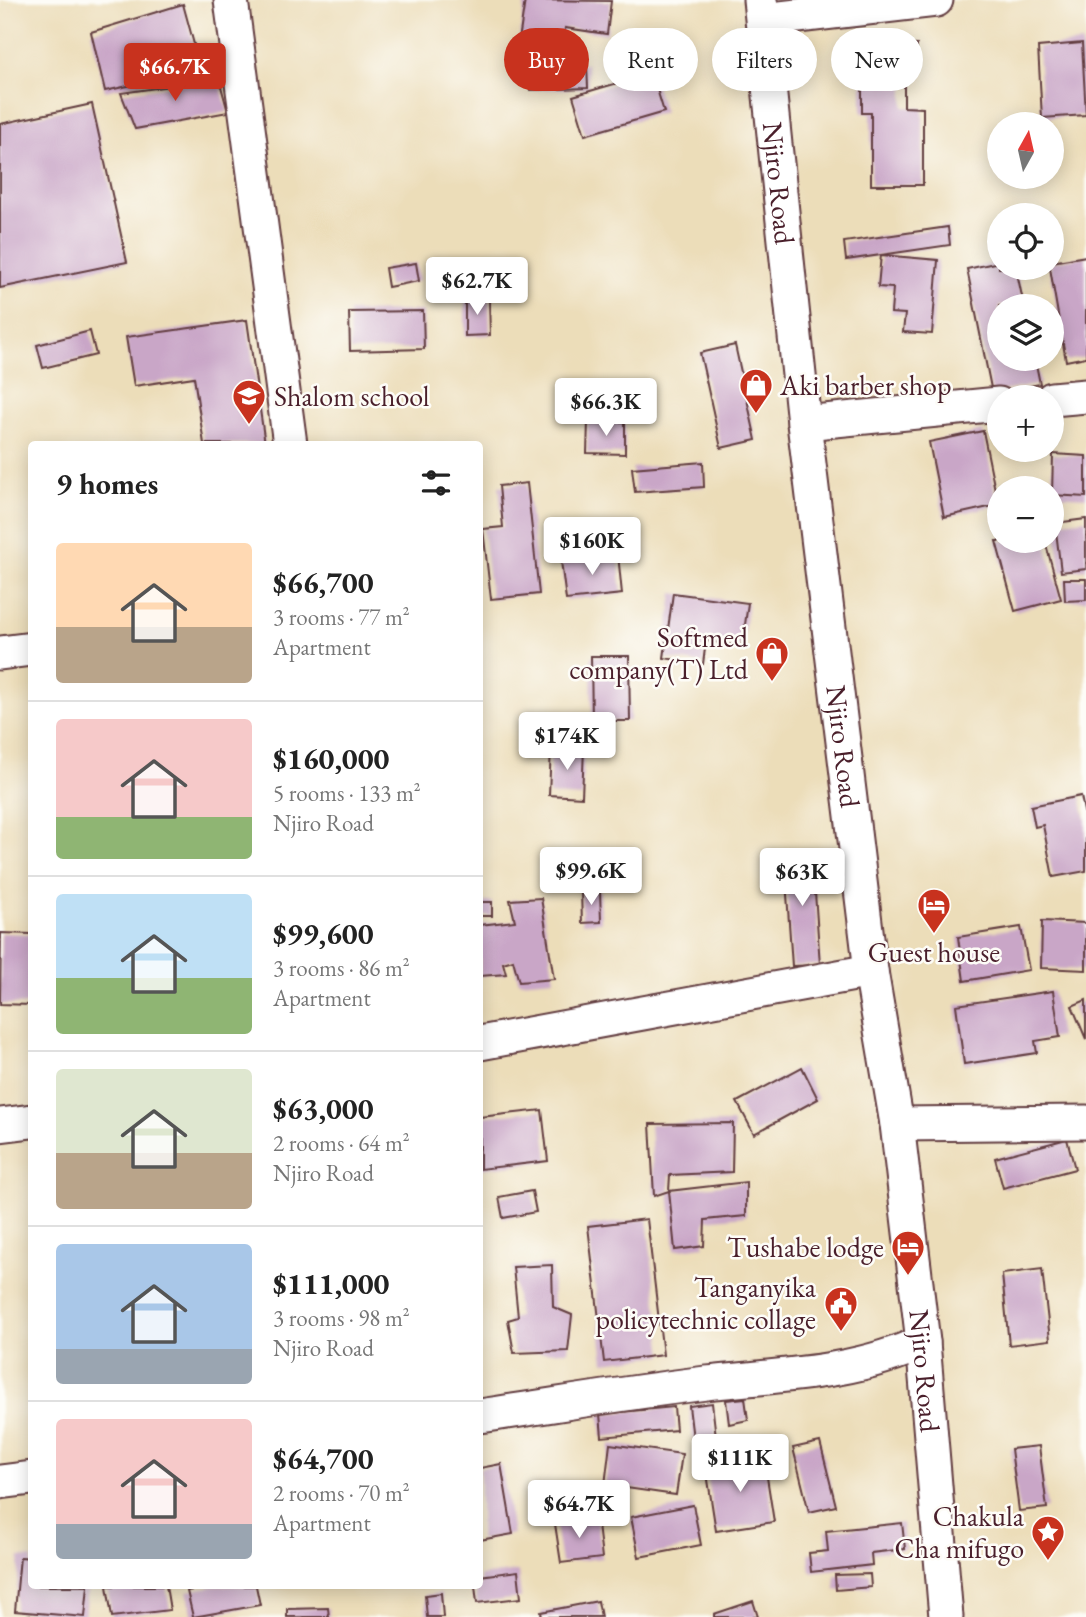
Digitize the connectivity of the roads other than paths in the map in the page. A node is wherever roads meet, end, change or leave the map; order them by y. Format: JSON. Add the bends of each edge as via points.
{"nodes":[{"id":1,"x":231,"y":0,"type":"edge"},
{"id":2,"x":936,"y":0,"type":"edge"},
{"id":3,"x":762,"y":10,"type":"edge"},
{"id":4,"x":1086,"y":396,"type":"edge"},
{"id":5,"x":1064,"y":398,"type":"edge"},
{"id":6,"x":987,"y":405,"type":"edge"},
{"id":7,"x":804,"y":424,"type":"junction"},
{"id":8,"x":290,"y":441,"type":"edge"},
{"id":9,"x":28,"y":650,"type":"edge"},
{"id":10,"x":0,"y":653,"type":"edge"},
{"id":11,"x":871,"y":971,"type":"junction"},
{"id":12,"x":483,"y":1042,"type":"edge"},
{"id":13,"x":28,"y":1122,"type":"edge"},
{"id":14,"x":1086,"y":1122,"type":"edge"},
{"id":15,"x":897,"y":1124,"type":"junction"},
{"id":16,"x":0,"y":1125,"type":"edge"},
{"id":17,"x":923,"y":1342,"type":"junction"},
{"id":18,"x":483,"y":1416,"type":"edge"},
{"id":19,"x":28,"y":1478,"type":"edge"},
{"id":20,"x":0,"y":1482,"type":"edge"},
{"id":21,"x":946,"y":1617,"type":"edge"}],
"edges":[{"from":1,"to":8,"type":"street"},
{"from":2,"to":3,"type":"street"},
{"from":3,"to":7,"type":"street","name":"Njiro Road"},
{"from":4,"to":5,"type":"street"},
{"from":6,"to":7,"type":"street"},
{"from":7,"to":11,"type":"street","name":"Njiro Road"},
{"from":9,"to":10,"type":"street"},
{"from":11,"to":12,"type":"street"},
{"from":11,"to":15,"type":"street","name":"Njiro Road"},
{"from":13,"to":16,"type":"street"},
{"from":14,"to":15,"type":"street"},
{"from":15,"to":17,"type":"street","name":"Njiro Road"},
{"from":17,"to":18,"type":"street","via":[[889,1359],[804,1374]]},
{"from":17,"to":21,"type":"street","name":"Njiro Road"},
{"from":19,"to":20,"type":"street"}]}
